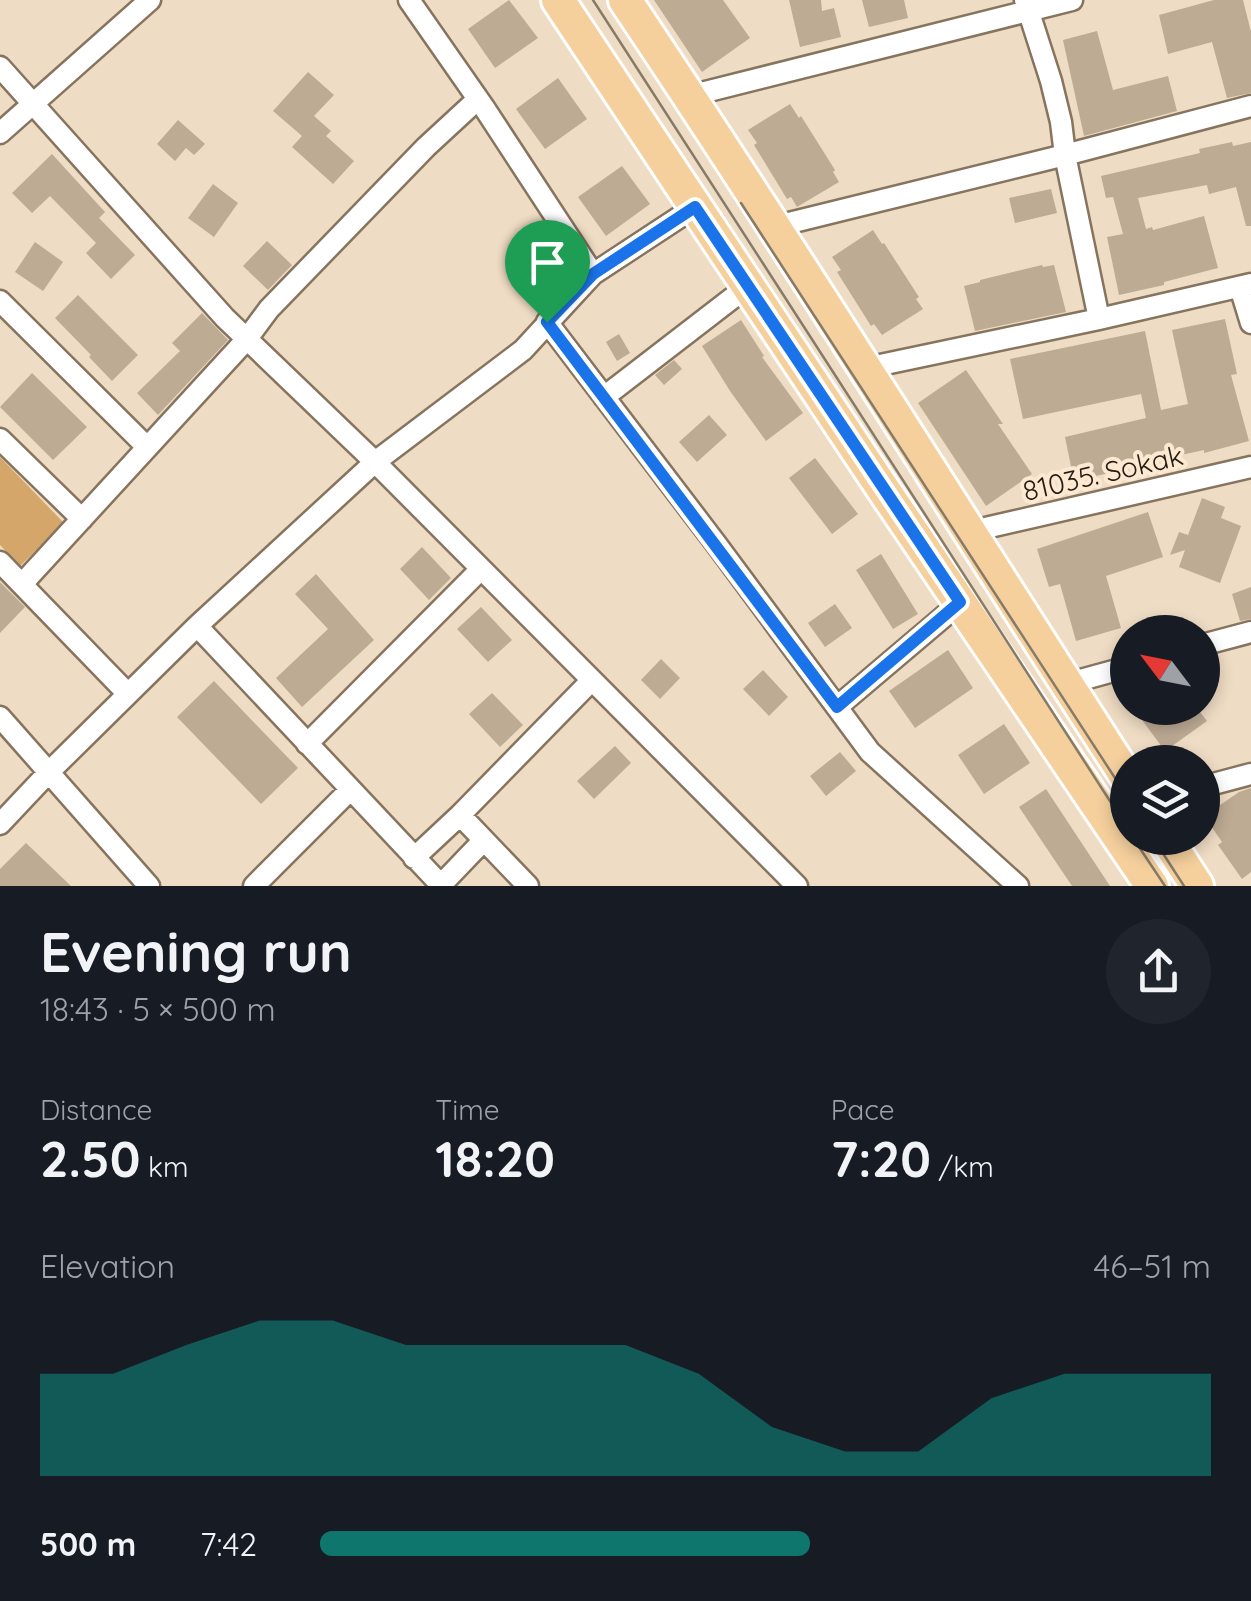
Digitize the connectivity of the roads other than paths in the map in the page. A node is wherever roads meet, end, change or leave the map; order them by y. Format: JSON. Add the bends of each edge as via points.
{"nodes":[{"id":1,"x":150,"y":0,"type":"edge"},
{"id":2,"x":409,"y":0,"type":"edge"},
{"id":3,"x":558,"y":0,"type":"edge"},
{"id":4,"x":625,"y":0,"type":"edge"},
{"id":5,"x":1072,"y":0,"type":"edge"},
{"id":6,"x":1026,"y":5,"type":"edge"},
{"id":7,"x":0,"y":67,"type":"edge"},
{"id":8,"x":689,"y":96,"type":"junction"},
{"id":9,"x":478,"y":99,"type":"junction"},
{"id":10,"x":33,"y":104,"type":"junction"},
{"id":11,"x":1251,"y":106,"type":"edge"},
{"id":12,"x":0,"y":134,"type":"edge"},
{"id":13,"x":1065,"y":156,"type":"junction"},
{"id":14,"x":695,"y":207,"type":"junction"},
{"id":15,"x":773,"y":228,"type":"junction"},
{"id":16,"x":593,"y":274,"type":"junction"},
{"id":17,"x":1245,"y":285,"type":"edge"},
{"id":18,"x":748,"y":286,"type":"junction"},
{"id":19,"x":0,"y":301,"type":"edge"},
{"id":20,"x":1100,"y":319,"type":"junction"},
{"id":21,"x":547,"y":322,"type":"junction"},
{"id":22,"x":1251,"y":323,"type":"edge"},
{"id":23,"x":246,"y":340,"type":"junction"},
{"id":24,"x":866,"y":368,"type":"junction"},
{"id":25,"x":604,"y":397,"type":"junction"},
{"id":26,"x":0,"y":439,"type":"edge"},
{"id":27,"x":147,"y":447,"type":"junction"},
{"id":28,"x":375,"y":462,"type":"junction"},
{"id":29,"x":1251,"y":467,"type":"edge"},
{"id":30,"x":82,"y":519,"type":"junction"},
{"id":31,"x":968,"y":532,"type":"junction"},
{"id":32,"x":0,"y":562,"type":"edge"},
{"id":33,"x":480,"y":570,"type":"junction"},
{"id":34,"x":22,"y":584,"type":"junction"},
{"id":35,"x":960,"y":602,"type":"junction"},
{"id":36,"x":197,"y":626,"type":"junction"},
{"id":37,"x":1251,"y":632,"type":"edge"},
{"id":38,"x":1220,"y":641,"type":"edge"},
{"id":39,"x":1110,"y":672,"type":"edge"},
{"id":40,"x":592,"y":680,"type":"junction"},
{"id":41,"x":1066,"y":684,"type":"junction"},
{"id":42,"x":128,"y":694,"type":"junction"},
{"id":43,"x":837,"y":707,"type":"junction"},
{"id":44,"x":0,"y":717,"type":"edge"},
{"id":45,"x":307,"y":744,"type":"junction"},
{"id":46,"x":1110,"y":751,"type":"edge"},
{"id":47,"x":49,"y":772,"type":"junction"},
{"id":48,"x":1251,"y":774,"type":"edge"},
{"id":49,"x":1220,"y":782,"type":"edge"},
{"id":50,"x":350,"y":790,"type":"junction"},
{"id":51,"x":460,"y":816,"type":"junction"},
{"id":52,"x":0,"y":824,"type":"edge"},
{"id":53,"x":483,"y":841,"type":"junction"},
{"id":54,"x":1177,"y":855,"type":"edge"},
{"id":55,"x":414,"y":858,"type":"junction"},
{"id":56,"x":149,"y":886,"type":"edge"},
{"id":57,"x":254,"y":886,"type":"edge"},
{"id":58,"x":440,"y":886,"type":"edge"},
{"id":59,"x":528,"y":886,"type":"edge"},
{"id":60,"x":798,"y":886,"type":"edge"},
{"id":61,"x":1018,"y":886,"type":"edge"},
{"id":62,"x":1152,"y":886,"type":"edge"},
{"id":63,"x":1197,"y":886,"type":"edge"}],
"edges":[{"from":1,"to":10,"type":"street"},
{"from":2,"to":9,"type":"street"},
{"from":3,"to":14,"type":"main road"},
{"from":4,"to":8,"type":"main road"},
{"from":5,"to":6,"type":"street"},
{"from":6,"to":8,"type":"street"},
{"from":6,"to":13,"type":"street"},
{"from":7,"to":10,"type":"street"},
{"from":8,"to":15,"type":"main road"},
{"from":9,"to":16,"type":"street"},
{"from":9,"to":23,"type":"street"},
{"from":10,"to":12,"type":"street"},
{"from":10,"to":23,"type":"street"},
{"from":11,"to":13,"type":"street"},
{"from":13,"to":15,"type":"street"},
{"from":13,"to":20,"type":"street"},
{"from":14,"to":16,"type":"street"},
{"from":14,"to":18,"type":"main road"},
{"from":15,"to":24,"type":"main road"},
{"from":16,"to":21,"type":"street"},
{"from":17,"to":20,"type":"street"},
{"from":17,"to":22,"type":"street"},
{"from":18,"to":25,"type":"street"},
{"from":18,"to":35,"type":"main road"},
{"from":19,"to":27,"type":"street"},
{"from":20,"to":24,"type":"street"},
{"from":21,"to":25,"type":"street"},
{"from":21,"to":28,"type":"street","via":[[522,350]]},
{"from":23,"to":27,"type":"street"},
{"from":23,"to":28,"type":"street"},
{"from":24,"to":31,"type":"main road"},
{"from":25,"to":43,"type":"street"},
{"from":26,"to":30,"type":"street"},
{"from":27,"to":30,"type":"street"},
{"from":28,"to":33,"type":"street"},
{"from":28,"to":36,"type":"street"},
{"from":29,"to":31,"type":"street","name":"81035. Sokak"},
{"from":30,"to":34,"type":"street"},
{"from":31,"to":41,"type":"main road"},
{"from":32,"to":34,"type":"street"},
{"from":33,"to":40,"type":"street"},
{"from":33,"to":45,"type":"street"},
{"from":34,"to":42,"type":"street"},
{"from":35,"to":43,"type":"street"},
{"from":35,"to":62,"type":"main road"},
{"from":36,"to":42,"type":"street"},
{"from":36,"to":45,"type":"street"},
{"from":37,"to":38,"type":"street"},
{"from":39,"to":41,"type":"street"},
{"from":40,"to":51,"type":"street"},
{"from":40,"to":60,"type":"street"},
{"from":41,"to":46,"type":"main road"},
{"from":42,"to":47,"type":"street"},
{"from":43,"to":61,"type":"street","via":[[870,752]]},
{"from":44,"to":47,"type":"street"},
{"from":45,"to":50,"type":"street"},
{"from":47,"to":52,"type":"street"},
{"from":47,"to":56,"type":"street"},
{"from":48,"to":49,"type":"street"},
{"from":50,"to":55,"type":"street"},
{"from":50,"to":57,"type":"street"},
{"from":51,"to":53,"type":"street"},
{"from":51,"to":55,"type":"street"},
{"from":53,"to":58,"type":"street"},
{"from":53,"to":59,"type":"street"},
{"from":54,"to":63,"type":"main road"},
{"from":55,"to":58,"type":"street"}]}
